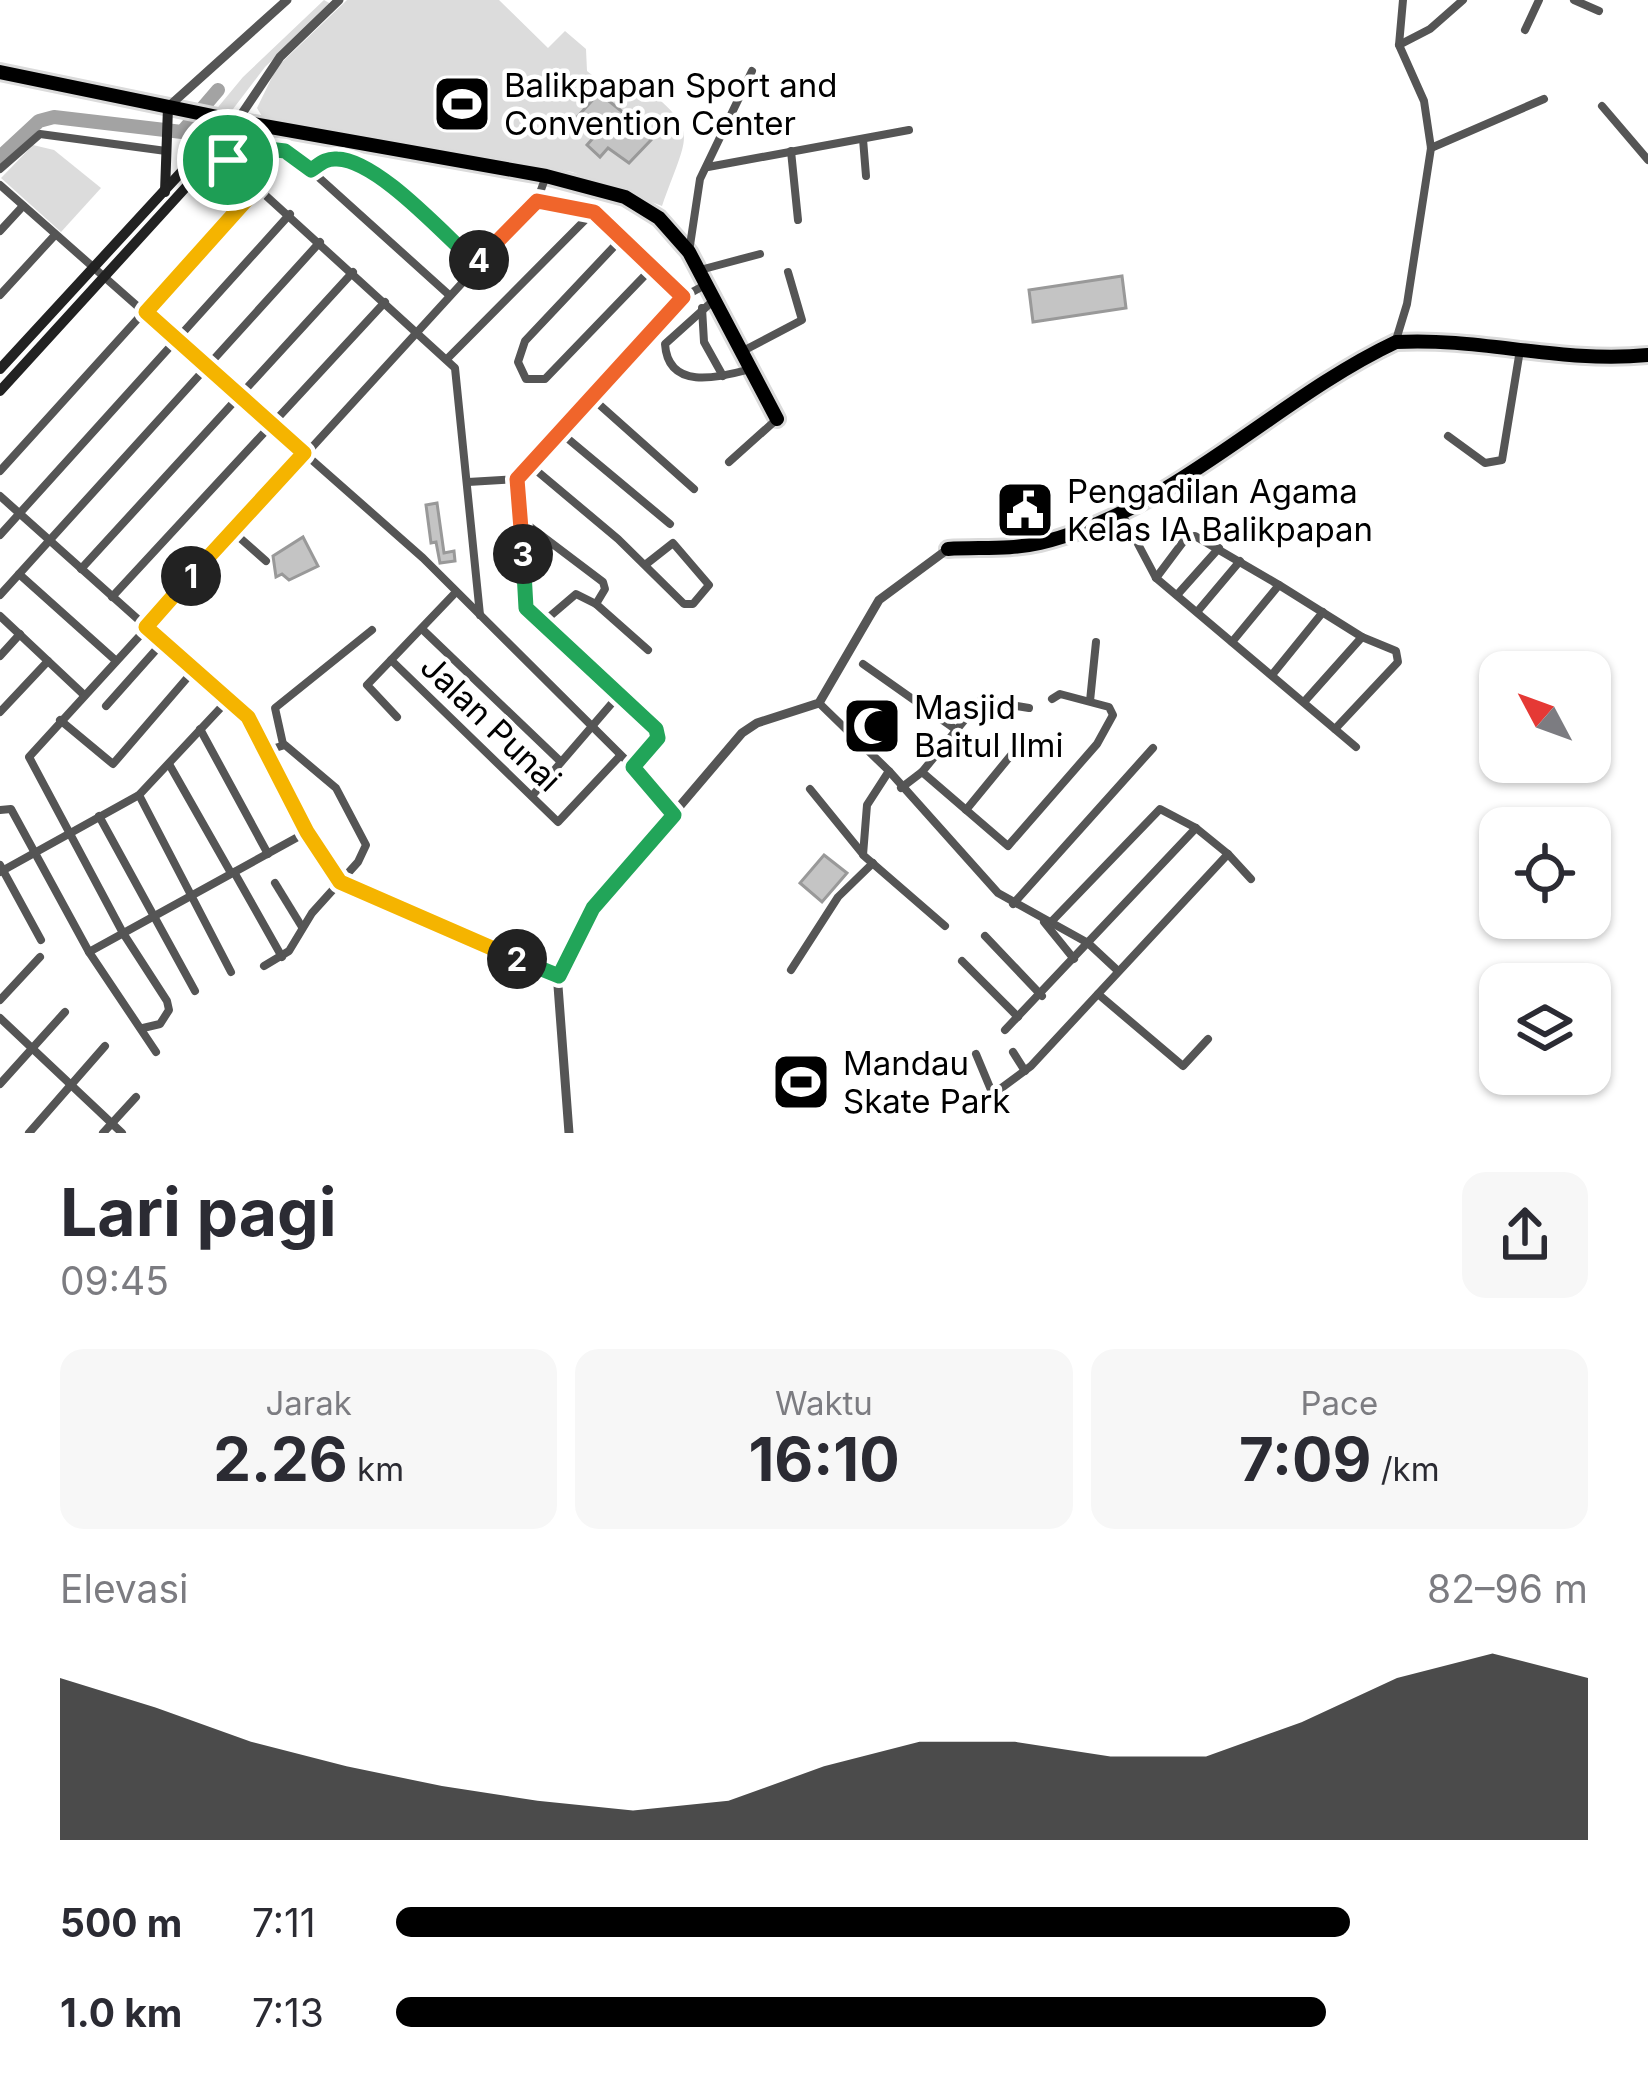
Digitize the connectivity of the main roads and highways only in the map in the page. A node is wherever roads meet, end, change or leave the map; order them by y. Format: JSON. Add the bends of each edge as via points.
{"nodes":[{"id":1,"x":0,"y":72,"type":"edge"},
{"id":2,"x":168,"y":112,"type":"junction"},
{"id":3,"x":237,"y":121,"type":"junction"},
{"id":4,"x":165,"y":192,"type":"junction"},
{"id":5,"x":1648,"y":355,"type":"edge"},
{"id":6,"x":0,"y":369,"type":"edge"},
{"id":7,"x":0,"y":391,"type":"edge"},
{"id":8,"x":777,"y":419,"type":"road end"},
{"id":9,"x":948,"y":549,"type":"road end"}],
"edges":[{"from":1,"to":2,"type":"highway"},
{"from":2,"to":3,"type":"highway"},
{"from":2,"to":4,"type":"main road"},
{"from":3,"to":4,"type":"main road"},
{"from":3,"to":7,"type":"main road","via":[[218,152]]},
{"from":3,"to":8,"type":"highway","via":[[546,176],[640,204],[689,252],[708,304]]},
{"from":4,"to":6,"type":"main road"},
{"from":5,"to":9,"type":"highway","via":[[1601,359],[1396,342],[1120,511],[1045,542]]}]}
